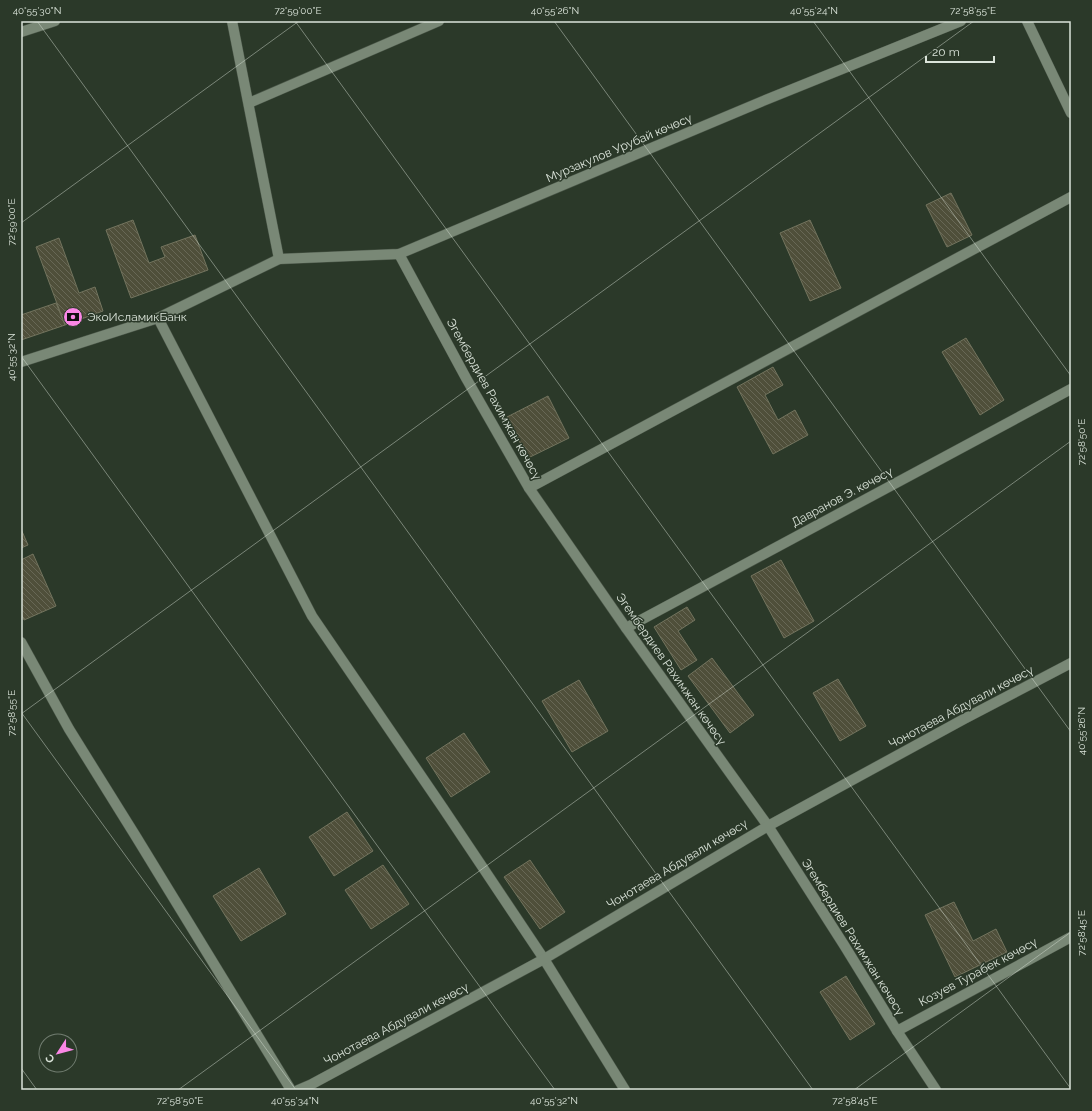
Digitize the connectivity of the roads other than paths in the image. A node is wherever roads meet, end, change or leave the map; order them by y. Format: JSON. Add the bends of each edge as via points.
{"nodes":[{"id":1,"x":55,"y":21,"type":"edge"},
{"id":2,"x":232,"y":21,"type":"edge"},
{"id":3,"x":439,"y":21,"type":"edge"},
{"id":4,"x":961,"y":21,"type":"edge"},
{"id":5,"x":1028,"y":21,"type":"edge"},
{"id":6,"x":21,"y":32,"type":"edge"},
{"id":7,"x":249,"y":103,"type":"junction"},
{"id":8,"x":1071,"y":113,"type":"edge"},
{"id":9,"x":1071,"y":197,"type":"edge"},
{"id":10,"x":399,"y":254,"type":"junction"},
{"id":11,"x":279,"y":259,"type":"junction"},
{"id":12,"x":158,"y":318,"type":"junction"},
{"id":13,"x":21,"y":362,"type":"edge"},
{"id":14,"x":1071,"y":390,"type":"edge"},
{"id":15,"x":529,"y":488,"type":"junction"},
{"id":16,"x":626,"y":628,"type":"junction"},
{"id":17,"x":21,"y":642,"type":"edge"},
{"id":18,"x":1071,"y":663,"type":"edge"},
{"id":19,"x":768,"y":826,"type":"junction"},
{"id":20,"x":1071,"y":937,"type":"edge"},
{"id":21,"x":544,"y":959,"type":"junction"},
{"id":22,"x":897,"y":1031,"type":"junction"},
{"id":23,"x":314,"y":1087,"type":"edge"},
{"id":24,"x":291,"y":1090,"type":"edge"},
{"id":25,"x":298,"y":1090,"type":"edge"},
{"id":26,"x":625,"y":1090,"type":"edge"},
{"id":27,"x":936,"y":1090,"type":"edge"}],
"edges":[{"from":1,"to":6,"type":"street"},
{"from":2,"to":7,"type":"street"},
{"from":3,"to":7,"type":"street"},
{"from":4,"to":10,"type":"street","name":"Мурзакулов Урубай көчөсү"},
{"from":5,"to":8,"type":"street"},
{"from":7,"to":11,"type":"street"},
{"from":9,"to":15,"type":"street"},
{"from":10,"to":11,"type":"street","name":"Мурзакулов Урубай көчөсү"},
{"from":10,"to":15,"type":"street","name":"Эгембердиев Рахимжан көчөсү"},
{"from":11,"to":12,"type":"street"},
{"from":12,"to":13,"type":"street"},
{"from":12,"to":21,"type":"street","via":[[312,616]]},
{"from":14,"to":16,"type":"street","name":"Давранов Э. көчөсү"},
{"from":15,"to":16,"type":"street","name":"Эгембердиев Рахимжан көчөсү"},
{"from":16,"to":19,"type":"street","name":"Эгембердиев Рахимжан көчөсү"},
{"from":17,"to":24,"type":"street","via":[[69,729]]},
{"from":18,"to":19,"type":"street","name":"Чонотаева Абдували көчөсү"},
{"from":19,"to":21,"type":"street","name":"Чонотаева Абдували көчөсү"},
{"from":19,"to":22,"type":"street","name":"Эгембердиев Рахимжан көчөсү"},
{"from":20,"to":22,"type":"street","name":"Козуев Турабек көчөсү"},
{"from":21,"to":23,"type":"street","name":"Чонотаева Абдували көчөсү"},
{"from":21,"to":26,"type":"street"},
{"from":22,"to":27,"type":"street","name":"Эгембердиев Рахимжан көчөсү"},
{"from":23,"to":25,"type":"street","name":"Чонотаева Абдували көчөсү"}]}
